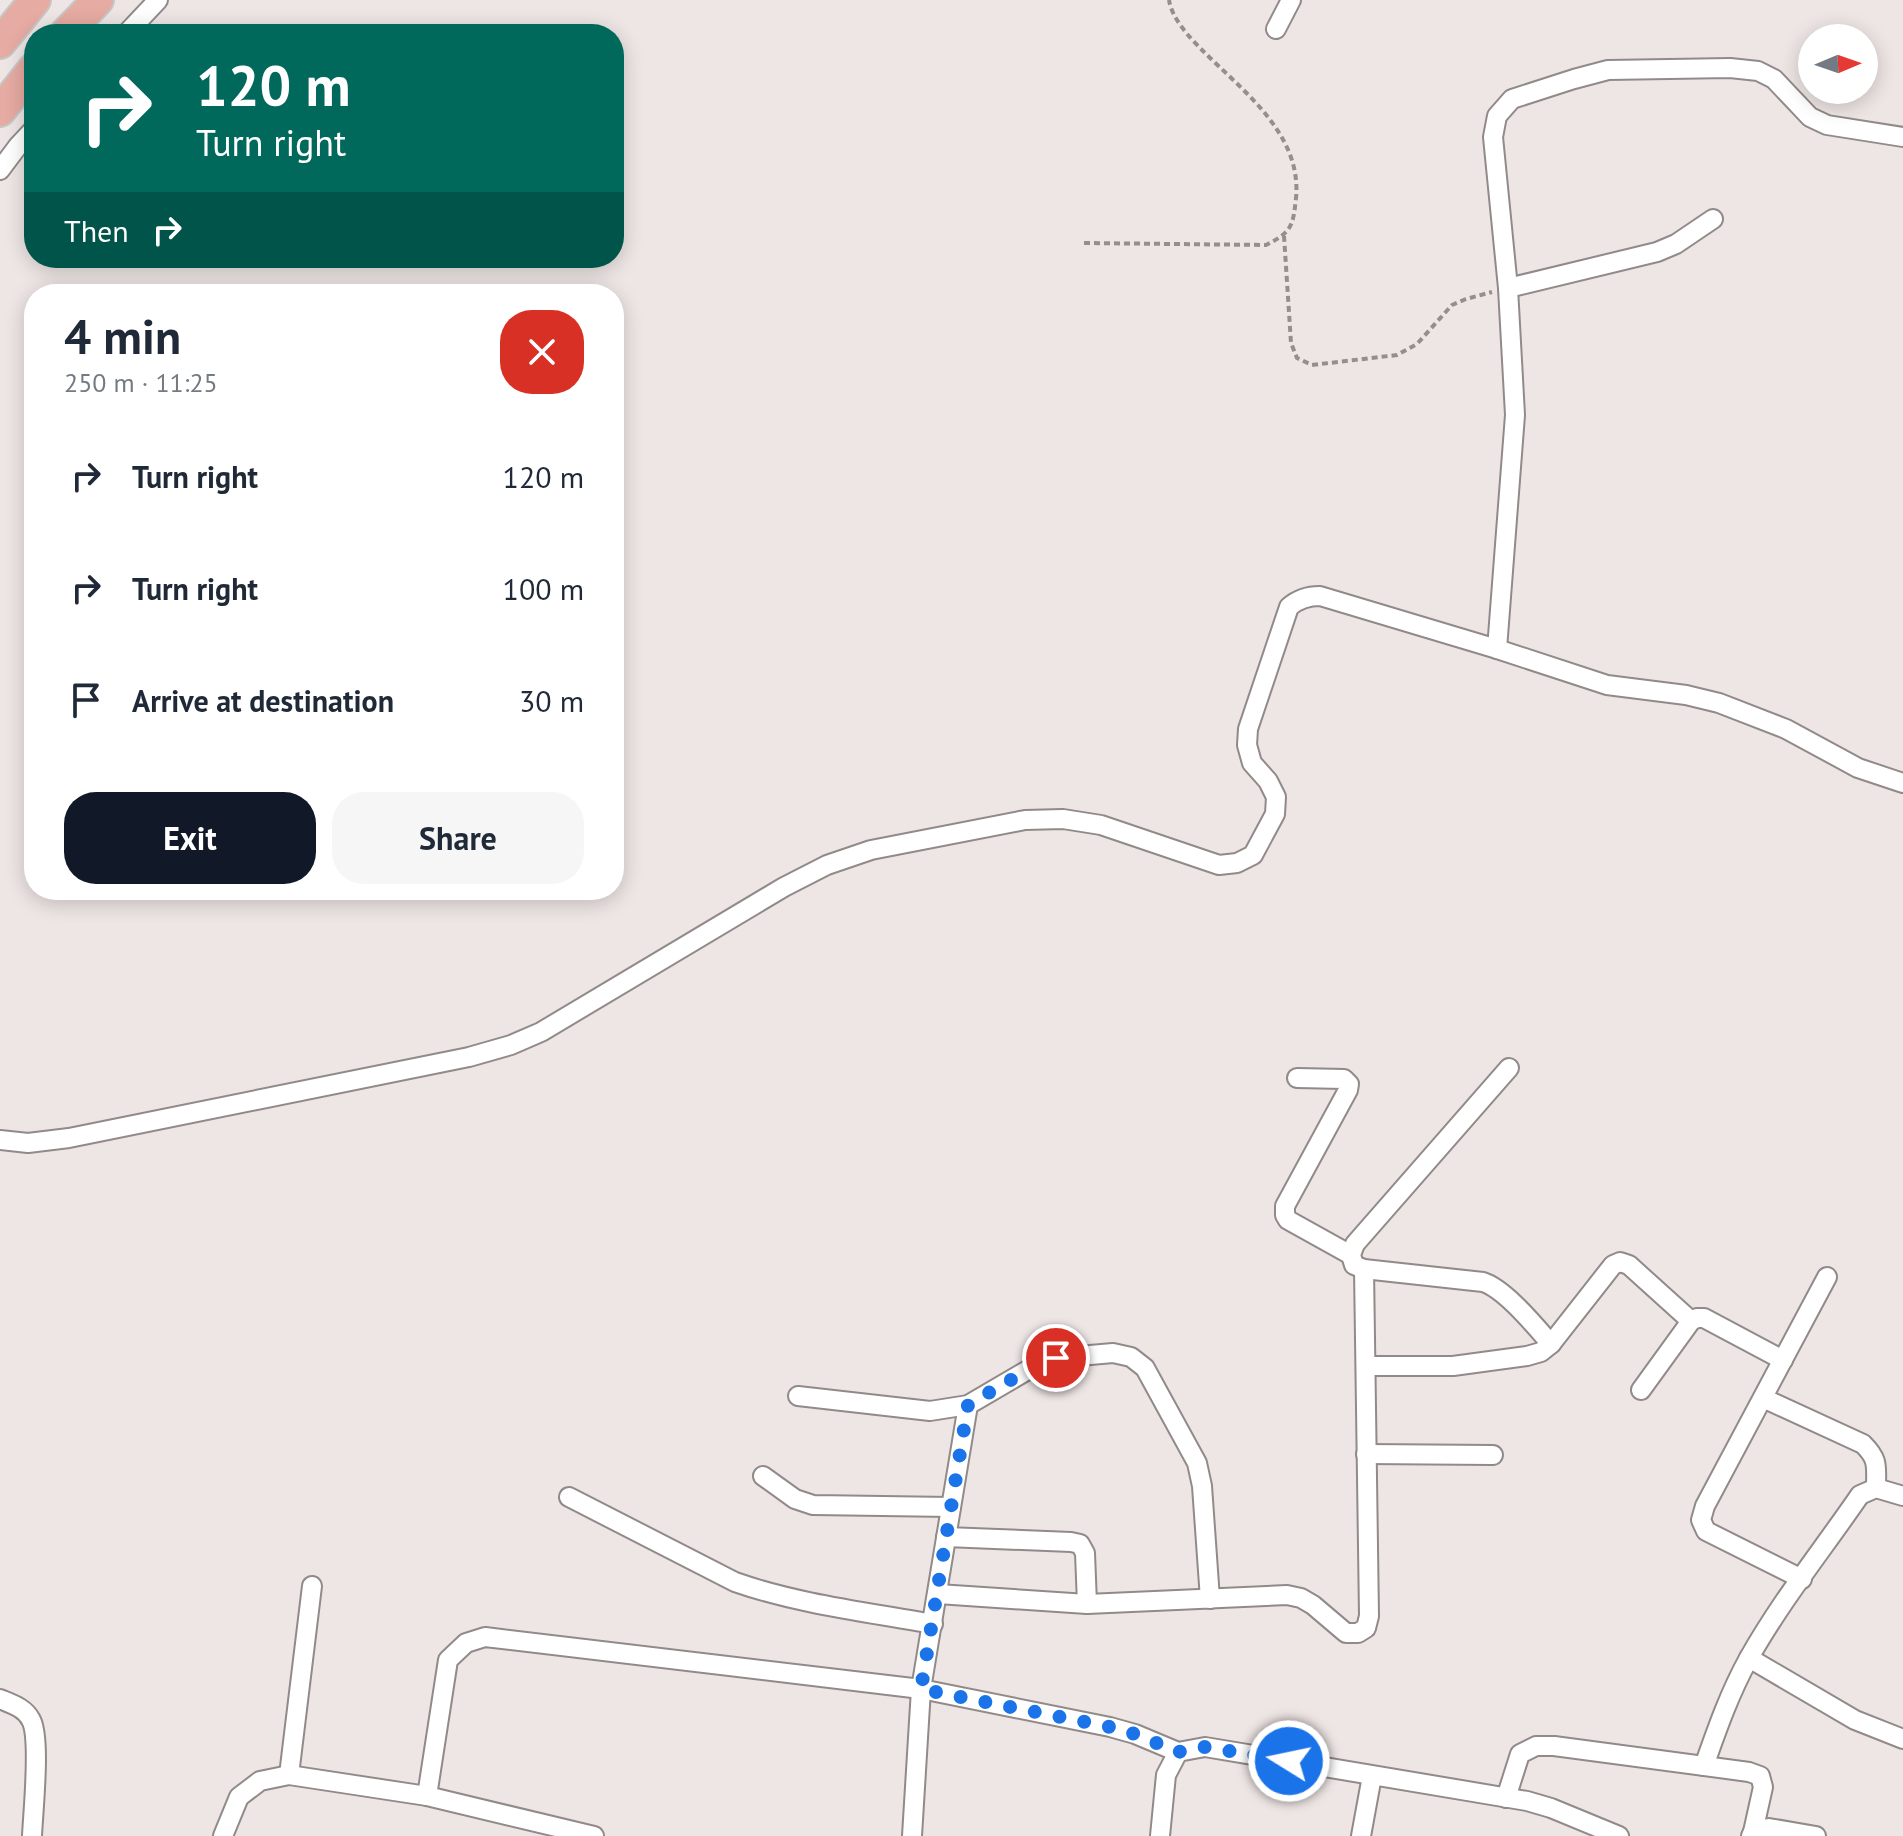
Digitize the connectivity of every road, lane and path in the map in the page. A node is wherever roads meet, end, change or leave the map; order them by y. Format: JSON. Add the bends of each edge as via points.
{"nodes":[{"id":1,"x":35,"y":0,"type":"edge"},
{"id":2,"x":98,"y":0,"type":"edge"},
{"id":3,"x":158,"y":0,"type":"edge"},
{"id":4,"x":1169,"y":0,"type":"edge"},
{"id":5,"x":1291,"y":0,"type":"edge"},
{"id":6,"x":75,"y":24,"type":"edge"},
{"id":7,"x":135,"y":24,"type":"edge"},
{"id":8,"x":1276,"y":29,"type":"dead end"},
{"id":9,"x":0,"y":43,"type":"edge"},
{"id":10,"x":24,"y":81,"type":"edge"},
{"id":11,"x":0,"y":111,"type":"edge"},
{"id":12,"x":1903,"y":137,"type":"edge"},
{"id":13,"x":24,"y":140,"type":"edge"},
{"id":14,"x":0,"y":170,"type":"edge"},
{"id":15,"x":1713,"y":219,"type":"dead end"},
{"id":16,"x":1284,"y":236,"type":"junction"},
{"id":17,"x":1084,"y":243,"type":"dead end"},
{"id":18,"x":1508,"y":288,"type":"junction"},
{"id":19,"x":1497,"y":649,"type":"junction"},
{"id":20,"x":1903,"y":783,"type":"edge"},
{"id":21,"x":1509,"y":1068,"type":"dead end"},
{"id":22,"x":1297,"y":1078,"type":"dead end"},
{"id":23,"x":0,"y":1140,"type":"edge"},
{"id":24,"x":1351,"y":1255,"type":"junction"},
{"id":25,"x":1364,"y":1269,"type":"junction"},
{"id":26,"x":1827,"y":1277,"type":"dead end"},
{"id":27,"x":1691,"y":1321,"type":"junction"},
{"id":28,"x":1551,"y":1344,"type":"junction"},
{"id":29,"x":1783,"y":1360,"type":"junction"},
{"id":30,"x":1366,"y":1366,"type":"junction"},
{"id":31,"x":1641,"y":1390,"type":"dead end"},
{"id":32,"x":798,"y":1396,"type":"dead end"},
{"id":33,"x":1763,"y":1398,"type":"junction"},
{"id":34,"x":968,"y":1405,"type":"junction"},
{"id":35,"x":1366,"y":1454,"type":"junction"},
{"id":36,"x":1493,"y":1455,"type":"dead end"},
{"id":37,"x":763,"y":1476,"type":"dead end"},
{"id":38,"x":1876,"y":1488,"type":"junction"},
{"id":39,"x":1903,"y":1496,"type":"edge"},
{"id":40,"x":569,"y":1497,"type":"dead end"},
{"id":41,"x":951,"y":1507,"type":"junction"},
{"id":42,"x":946,"y":1537,"type":"junction"},
{"id":43,"x":1802,"y":1579,"type":"junction"},
{"id":44,"x":312,"y":1586,"type":"dead end"},
{"id":45,"x":938,"y":1594,"type":"junction"},
{"id":46,"x":1210,"y":1599,"type":"junction"},
{"id":47,"x":1087,"y":1604,"type":"junction"},
{"id":48,"x":933,"y":1624,"type":"junction"},
{"id":49,"x":1749,"y":1658,"type":"junction"},
{"id":50,"x":921,"y":1689,"type":"junction"},
{"id":51,"x":0,"y":1699,"type":"edge"},
{"id":52,"x":1903,"y":1739,"type":"edge"},
{"id":53,"x":1178,"y":1752,"type":"junction"},
{"id":54,"x":1704,"y":1766,"type":"junction"},
{"id":55,"x":289,"y":1775,"type":"junction"},
{"id":56,"x":1372,"y":1776,"type":"junction"},
{"id":57,"x":427,"y":1796,"type":"junction"},
{"id":58,"x":1506,"y":1798,"type":"junction"},
{"id":59,"x":1752,"y":1834,"type":"edge"},
{"id":60,"x":32,"y":1836,"type":"edge"},
{"id":61,"x":223,"y":1836,"type":"edge"},
{"id":62,"x":594,"y":1836,"type":"edge"},
{"id":63,"x":912,"y":1836,"type":"edge"},
{"id":64,"x":1160,"y":1836,"type":"edge"},
{"id":65,"x":1361,"y":1836,"type":"edge"},
{"id":66,"x":1619,"y":1836,"type":"edge"},
{"id":67,"x":1816,"y":1836,"type":"edge"}],
"edges":[{"from":1,"to":9,"type":"highway"},
{"from":2,"to":6,"type":"highway"},
{"from":3,"to":7,"type":"street"},
{"from":4,"to":16,"type":"path","via":[[1188,36],[1268,116],[1284,140],[1296,191],[1294,221]]},
{"from":5,"to":8,"type":"street"},
{"from":10,"to":11,"type":"highway"},
{"from":12,"to":18,"type":"street","via":[[1827,125],[1810,117],[1774,79],[1730,68],[1608,70],[1512,99],[1497,116],[1493,137]]},
{"from":13,"to":14,"type":"street"},
{"from":15,"to":18,"type":"street","via":[[1657,252]]},
{"from":16,"to":17,"type":"path","via":[[1266,245]]},
{"from":16,"to":18,"type":"path","via":[[1291,343],[1297,358],[1312,365],[1397,355],[1417,344],[1452,305]]},
{"from":18,"to":19,"type":"street","via":[[1515,415]]},
{"from":19,"to":20,"type":"street","via":[[1607,685],[1719,703],[1786,729],[1858,768]]},
{"from":19,"to":23,"type":"street","via":[[1320,596],[1295,601],[1248,729],[1252,763],[1276,797],[1275,814],[1253,855],[1237,863],[1219,865],[1101,825],[1063,819],[1025,820],[871,850],[784,887],[511,1045],[69,1138]]},
{"from":21,"to":24,"type":"street","via":[[1355,1244]]},
{"from":22,"to":24,"type":"street","via":[[1344,1079],[1349,1084],[1285,1215]]},
{"from":24,"to":25,"type":"street","via":[[1354,1265]]},
{"from":25,"to":28,"type":"street","via":[[1492,1285]]},
{"from":25,"to":30,"type":"street"},
{"from":26,"to":29,"type":"street"},
{"from":27,"to":28,"type":"street","via":[[1620,1262]]},
{"from":27,"to":29,"type":"street","via":[[1704,1318]]},
{"from":27,"to":31,"type":"street"},
{"from":28,"to":30,"type":"street","via":[[1527,1356],[1453,1366]]},
{"from":29,"to":33,"type":"street"},
{"from":30,"to":35,"type":"street"},
{"from":32,"to":34,"type":"street","via":[[930,1411]]},
{"from":33,"to":38,"type":"street","via":[[1863,1444],[1873,1454]]},
{"from":33,"to":43,"type":"street","via":[[1701,1520],[1706,1531]]},
{"from":34,"to":41,"type":"street"},
{"from":34,"to":46,"type":"street","via":[[1056,1358],[1113,1353],[1131,1357],[1145,1368],[1197,1463]]},
{"from":35,"to":36,"type":"street"},
{"from":35,"to":46,"type":"street","via":[[1366,1628],[1346,1633],[1313,1605],[1287,1595]]},
{"from":37,"to":41,"type":"street","via":[[813,1505]]},
{"from":38,"to":39,"type":"street"},
{"from":38,"to":43,"type":"street","via":[[1860,1495]]},
{"from":40,"to":48,"type":"street","via":[[735,1582],[785,1597]]},
{"from":41,"to":42,"type":"street"},
{"from":42,"to":45,"type":"street"},
{"from":42,"to":47,"type":"street","via":[[1080,1544]]},
{"from":43,"to":49,"type":"street"},
{"from":44,"to":55,"type":"street"},
{"from":45,"to":47,"type":"street"},
{"from":45,"to":48,"type":"street"},
{"from":46,"to":47,"type":"street"},
{"from":48,"to":50,"type":"street"},
{"from":49,"to":52,"type":"street","via":[[1855,1720]]},
{"from":49,"to":54,"type":"street"},
{"from":50,"to":53,"type":"street","via":[[1110,1727]]},
{"from":50,"to":57,"type":"street","via":[[485,1637],[466,1643],[448,1660]]},
{"from":50,"to":63,"type":"street"},
{"from":51,"to":60,"type":"street","via":[[26,1713],[36,1736]]},
{"from":53,"to":56,"type":"street","via":[[1205,1747]]},
{"from":53,"to":64,"type":"street","via":[[1166,1775]]},
{"from":54,"to":58,"type":"street","via":[[1536,1746],[1520,1754]]},
{"from":54,"to":59,"type":"street","via":[[1760,1776],[1763,1787]]},
{"from":55,"to":57,"type":"street"},
{"from":55,"to":61,"type":"street","via":[[260,1781],[239,1797]]},
{"from":56,"to":58,"type":"street"},
{"from":56,"to":65,"type":"street"},
{"from":57,"to":62,"type":"street"},
{"from":58,"to":66,"type":"street","via":[[1551,1808]]},
{"from":59,"to":67,"type":"street","via":[[1769,1828]]}]}
